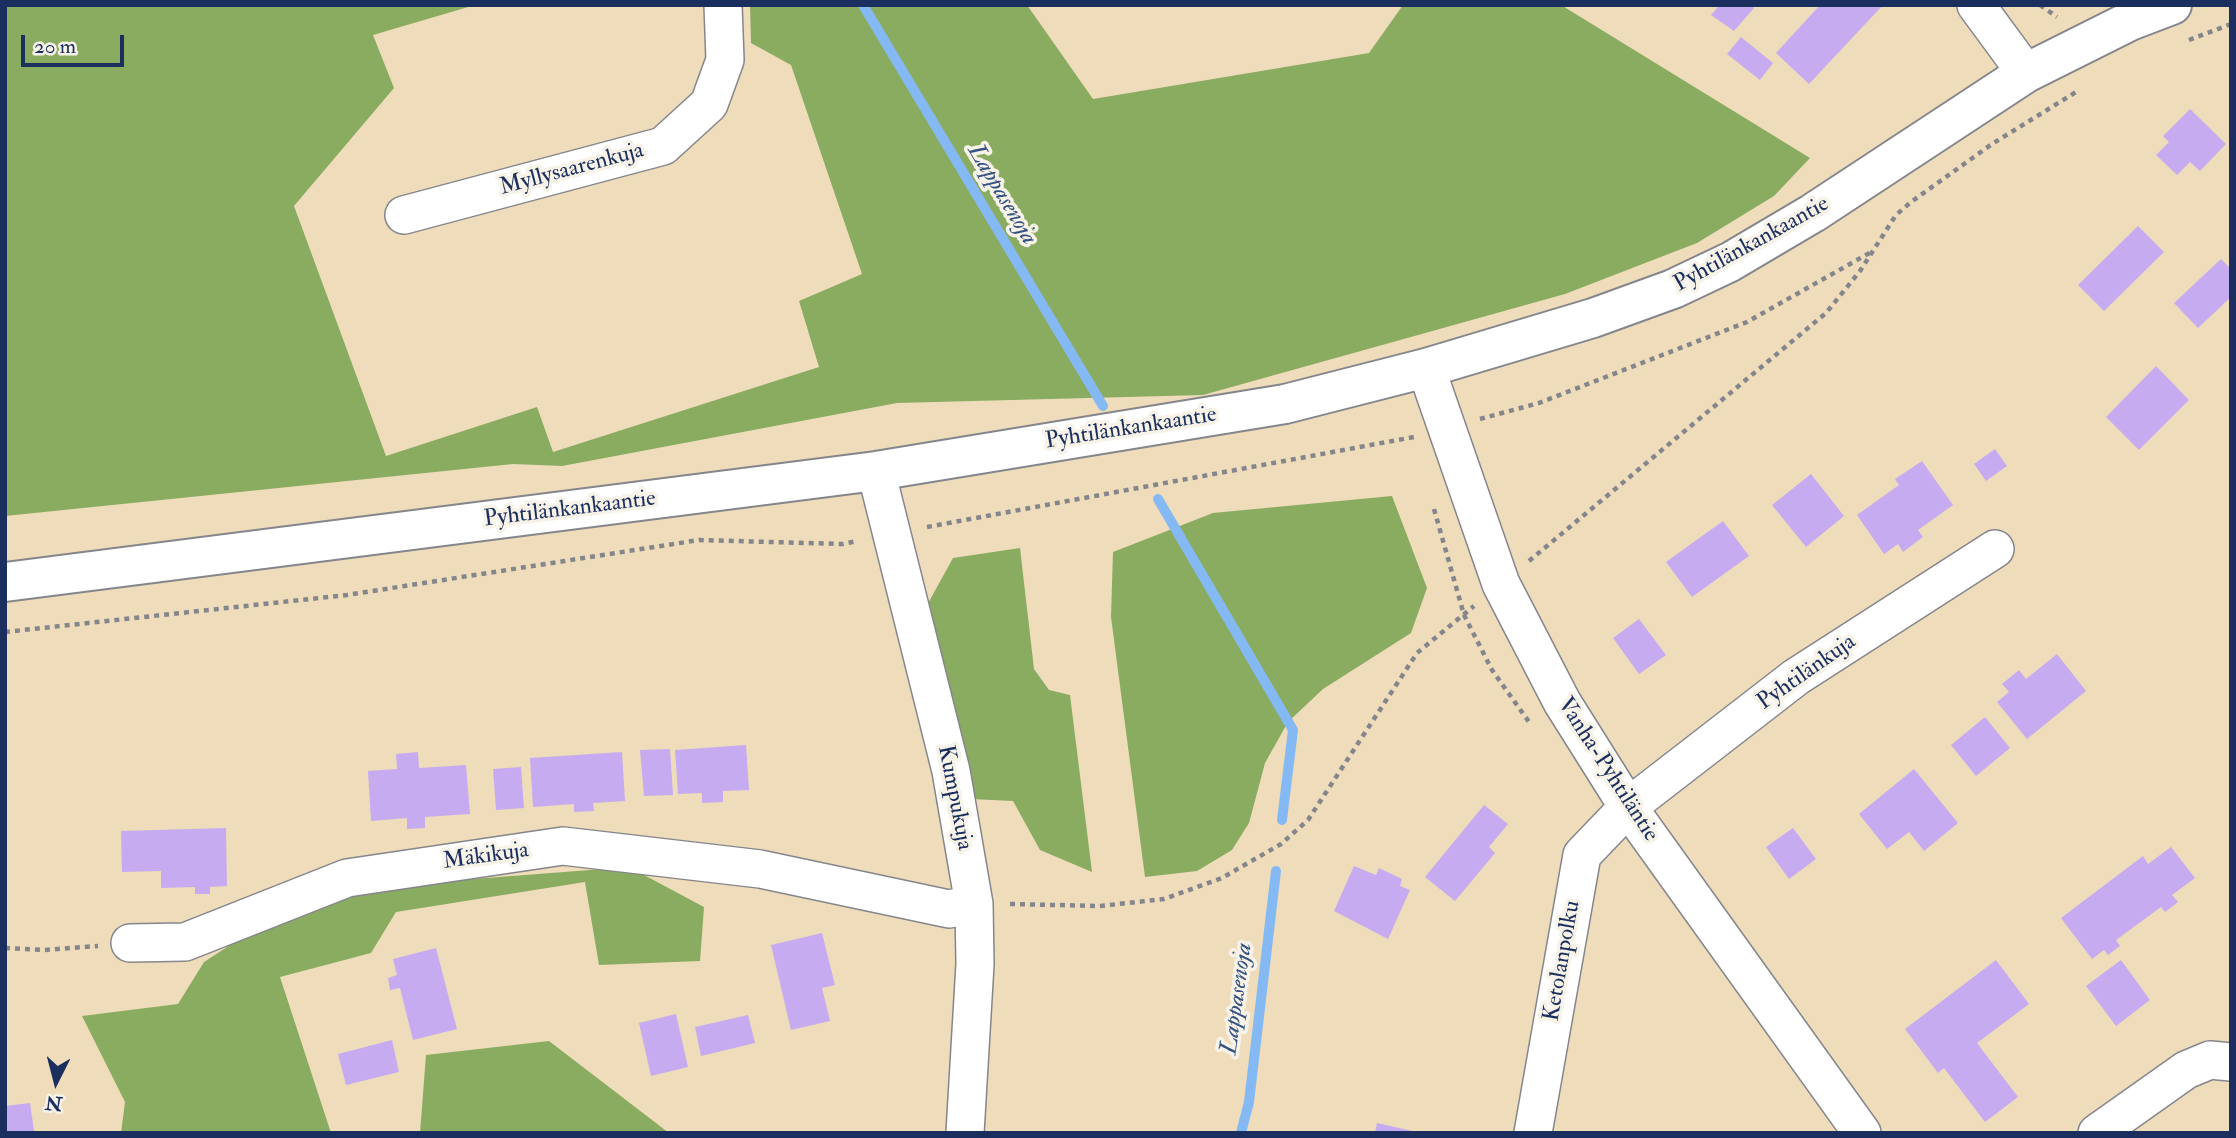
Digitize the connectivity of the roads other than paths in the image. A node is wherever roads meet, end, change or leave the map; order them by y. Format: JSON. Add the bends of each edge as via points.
{"nodes":[{"id":1,"x":723,"y":5,"type":"edge"},
{"id":2,"x":1976,"y":5,"type":"edge"},
{"id":3,"x":2172,"y":5,"type":"edge"},
{"id":4,"x":2026,"y":73,"type":"junction"},
{"id":5,"x":404,"y":215,"type":"dead end"},
{"id":6,"x":1426,"y":368,"type":"junction"},
{"id":7,"x":876,"y":471,"type":"junction"},
{"id":8,"x":1995,"y":549,"type":"dead end"},
{"id":9,"x":5,"y":582,"type":"edge"},
{"id":10,"x":1628,"y":807,"type":"junction"},
{"id":11,"x":974,"y":904,"type":"junction"},
{"id":12,"x":130,"y":943,"type":"road end"},
{"id":13,"x":2231,"y":1062,"type":"edge"},
{"id":14,"x":965,"y":1133,"type":"edge"},
{"id":15,"x":1532,"y":1133,"type":"edge"},
{"id":16,"x":1862,"y":1133,"type":"edge"},
{"id":17,"x":2096,"y":1133,"type":"edge"}],
"edges":[{"from":1,"to":5,"type":"street","name":"Myllysaarenkuja","via":[[724,60],[709,104],[663,146]]},
{"from":2,"to":4,"type":"street"},
{"from":3,"to":4,"type":"street","name":"Pyhtilänkankaantie"},
{"from":4,"to":6,"type":"street","name":"Pyhtilänkankaantie","via":[[1730,262],[1674,289],[1593,318]]},
{"from":6,"to":7,"type":"street","name":"Pyhtilänkankaantie","via":[[1284,404]]},
{"from":6,"to":10,"type":"street","name":"Vanha-Pyhtiläntie","via":[[1501,584],[1562,702]]},
{"from":7,"to":9,"type":"street","name":"Pyhtilänkankaantie"},
{"from":7,"to":11,"type":"street","name":"Kumpukuja","via":[[950,771]]},
{"from":8,"to":10,"type":"street","name":"Pyhtilänkuja","via":[[1796,677]]},
{"from":10,"to":15,"type":"street","name":"Ketolanpolku","via":[[1582,855]]},
{"from":10,"to":16,"type":"street","name":"Vanha-Pyhtiläntie"},
{"from":11,"to":12,"type":"street","name":"Mäkikuja","via":[[949,909],[760,869],[562,846],[347,878],[185,942]]},
{"from":11,"to":14,"type":"street","name":"Kumpukuja"},
{"from":13,"to":17,"type":"street","via":[[2210,1060],[2186,1070]]}]}
